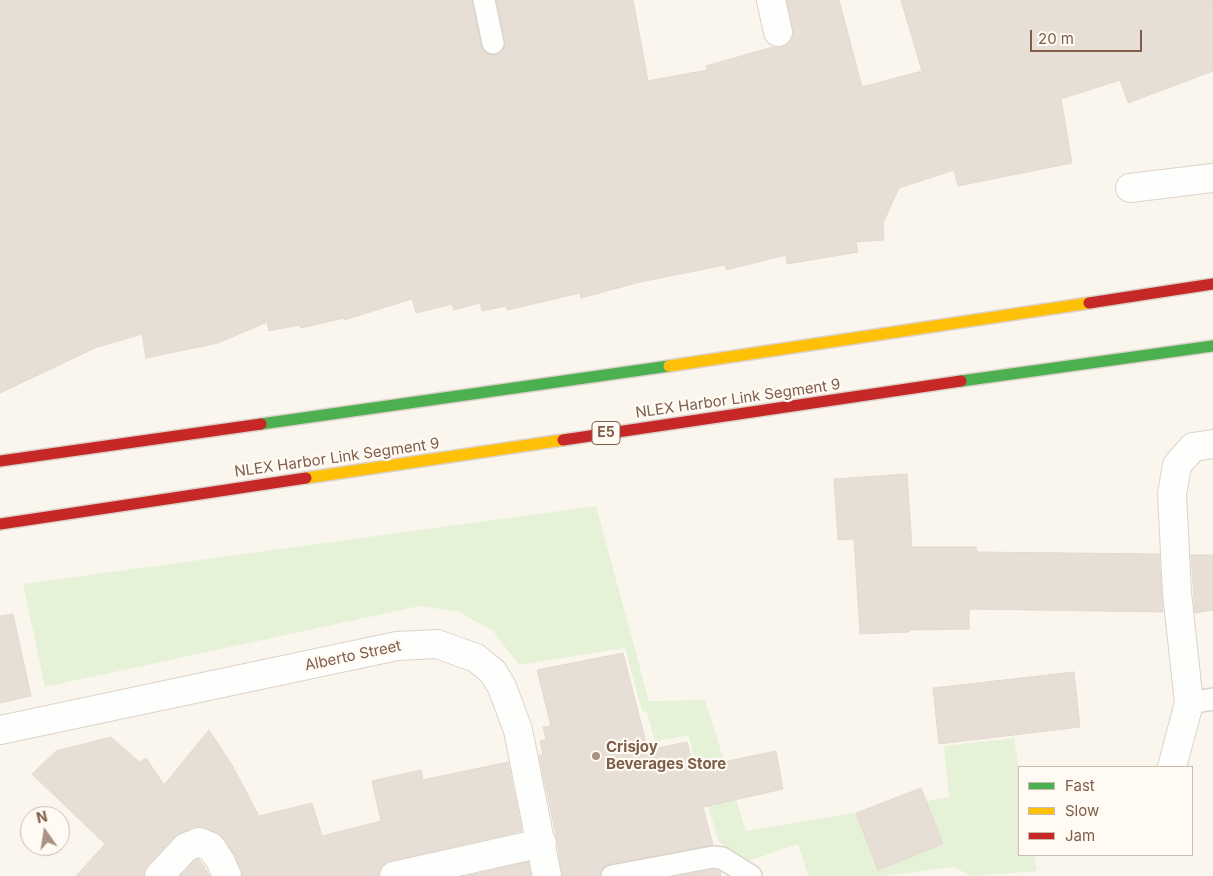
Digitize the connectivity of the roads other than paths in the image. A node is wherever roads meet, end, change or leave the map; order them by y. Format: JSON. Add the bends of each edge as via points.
{"nodes":[{"id":1,"x":484,"y":0,"type":"edge"},
{"id":2,"x":771,"y":0,"type":"edge"},
{"id":3,"x":778,"y":32,"type":"dead end"},
{"id":4,"x":494,"y":43,"type":"dead end"},
{"id":5,"x":1213,"y":178,"type":"edge"},
{"id":6,"x":1130,"y":188,"type":"dead end"},
{"id":7,"x":1213,"y":284,"type":"edge"},
{"id":8,"x":1213,"y":346,"type":"edge"},
{"id":9,"x":1203,"y":445,"type":"edge"},
{"id":10,"x":0,"y":461,"type":"edge"},
{"id":11,"x":0,"y":524,"type":"edge"},
{"id":12,"x":1201,"y":701,"type":"edge"},
{"id":13,"x":0,"y":730,"type":"edge"},
{"id":14,"x":1172,"y":766,"type":"edge"},
{"id":15,"x":542,"y":843,"type":"junction"},
{"id":16,"x":159,"y":876,"type":"edge"},
{"id":17,"x":227,"y":876,"type":"edge"},
{"id":18,"x":394,"y":876,"type":"edge"},
{"id":19,"x":547,"y":876,"type":"edge"},
{"id":20,"x":612,"y":876,"type":"edge"},
{"id":21,"x":751,"y":876,"type":"edge"}],
"edges":[{"from":1,"to":4,"type":"lane"},
{"from":2,"to":3,"type":"street"},
{"from":5,"to":6,"type":"street"},
{"from":7,"to":10,"type":"highway"},
{"from":8,"to":11,"type":"highway","name":"NLEX Harbor Link Segment 9","number":"E5","via":[[950,382]]},
{"from":9,"to":12,"type":"street","via":[[1177,465],[1172,494],[1177,593]]},
{"from":12,"to":14,"type":"street"},
{"from":13,"to":15,"type":"street","name":"Alberto Street","via":[[397,646],[437,644],[476,658],[492,672],[502,687],[518,730]]},
{"from":15,"to":18,"type":"street"},
{"from":15,"to":19,"type":"street","name":"Alberto Street"},
{"from":16,"to":17,"type":"street","via":[[186,847],[199,842],[211,847]]},
{"from":20,"to":21,"type":"lane","via":[[713,857],[722,858]]}]}
